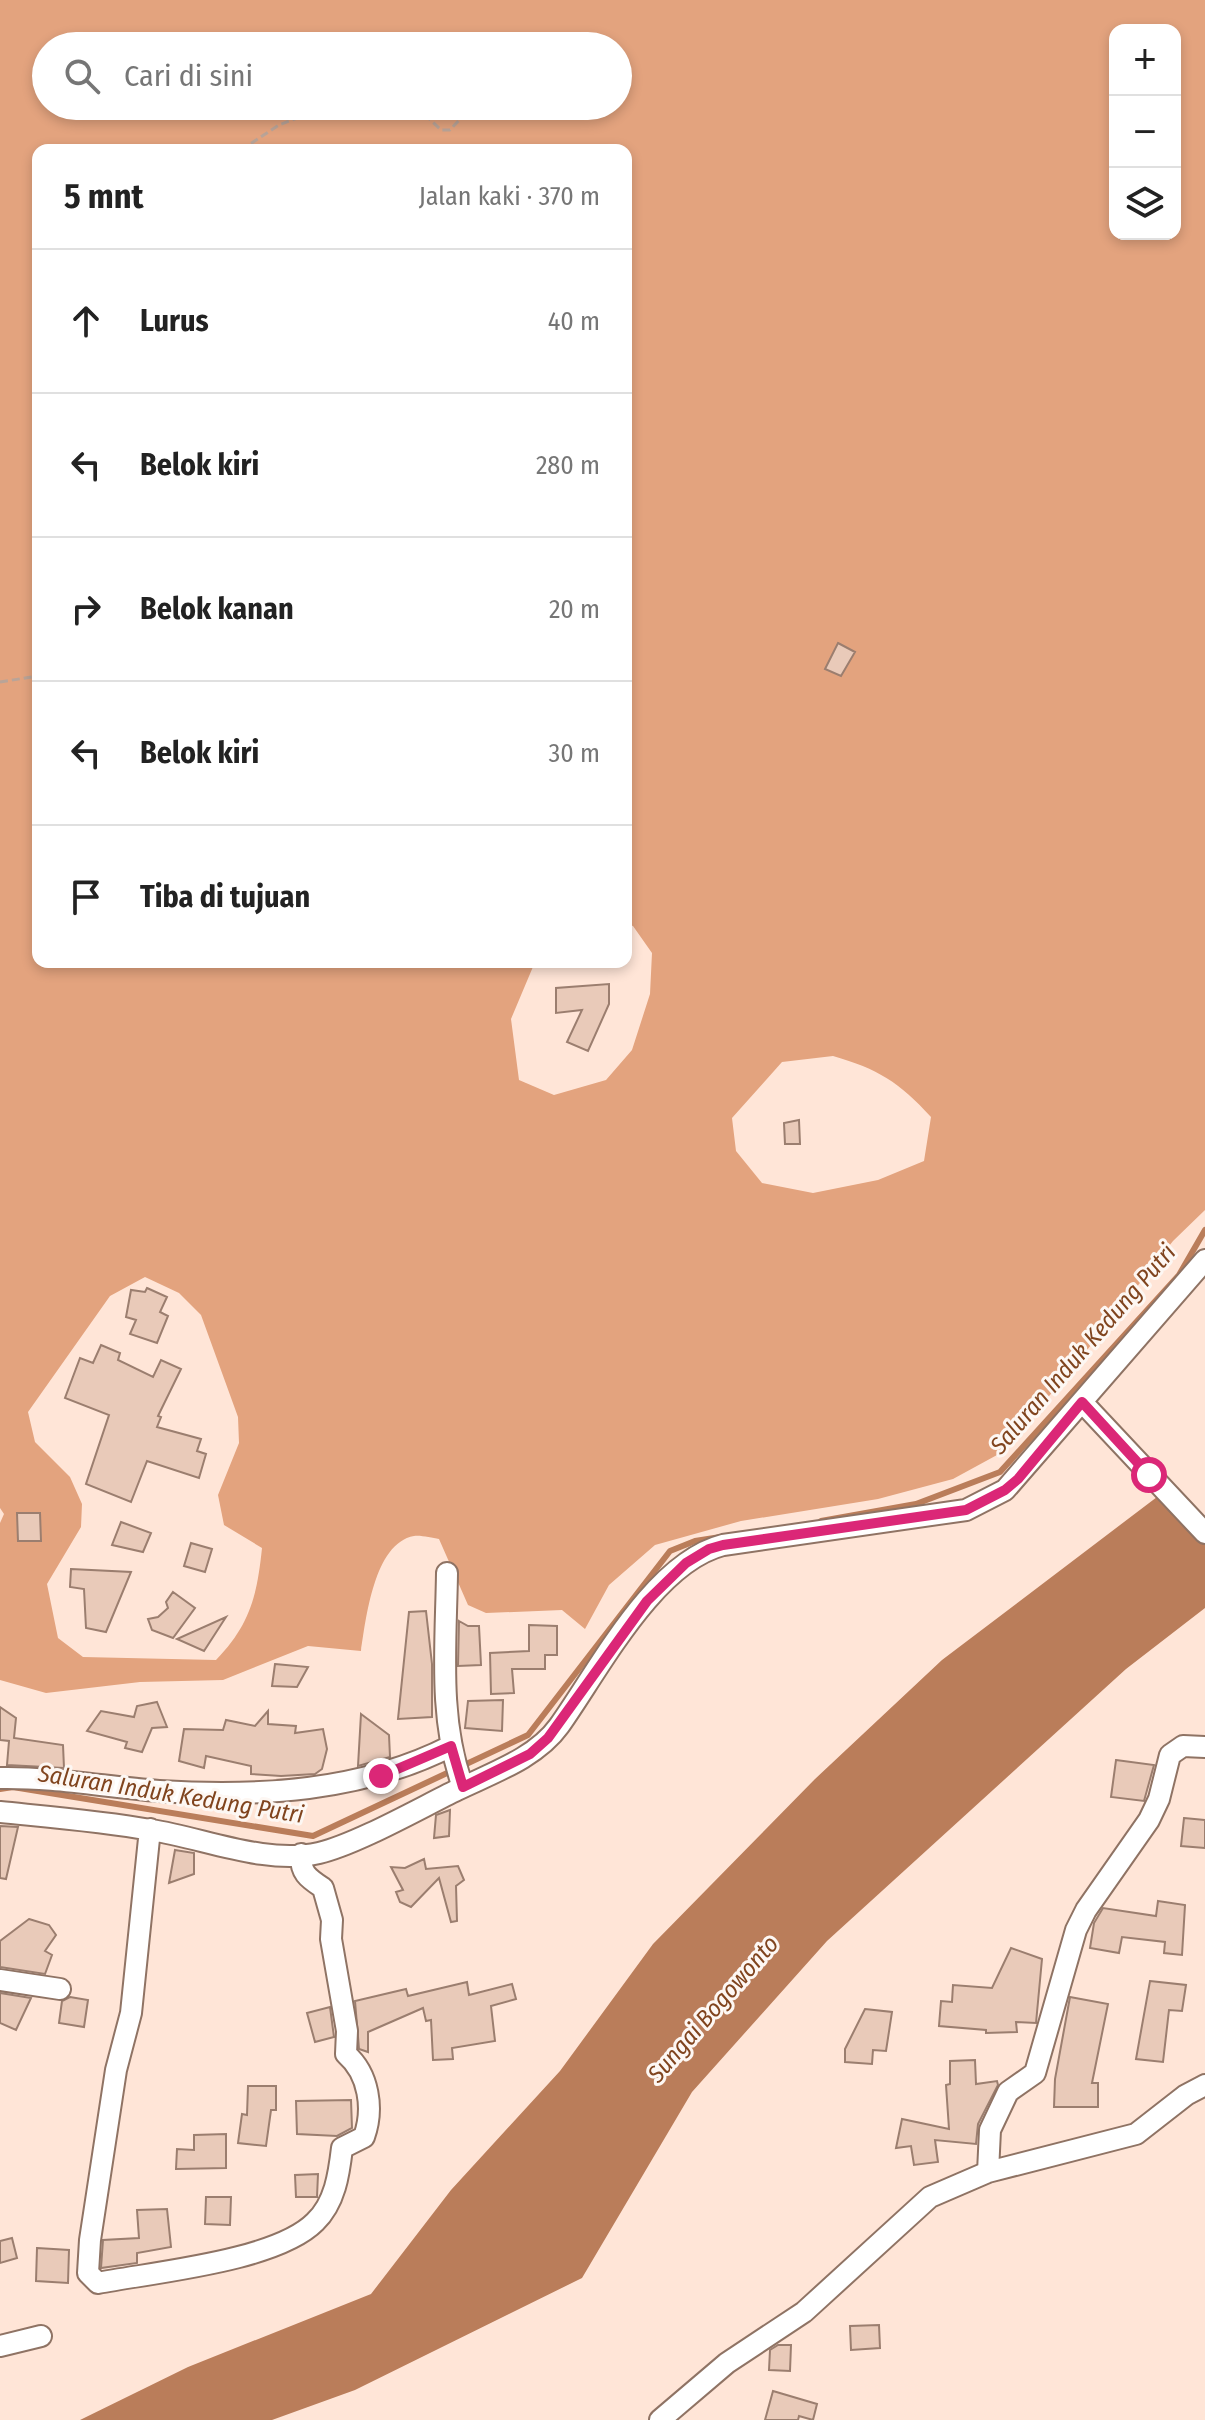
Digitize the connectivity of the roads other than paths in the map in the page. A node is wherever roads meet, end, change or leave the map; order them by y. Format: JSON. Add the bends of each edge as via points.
{"nodes":[{"id":1,"x":1205,"y":1260,"type":"edge"},
{"id":2,"x":1082,"y":1402,"type":"junction"},
{"id":3,"x":1205,"y":1533,"type":"edge"},
{"id":4,"x":447,"y":1573,"type":"dead end"},
{"id":5,"x":1205,"y":1747,"type":"edge"},
{"id":6,"x":451,"y":1750,"type":"junction"},
{"id":7,"x":0,"y":1778,"type":"edge"},
{"id":8,"x":462,"y":1783,"type":"junction"},
{"id":9,"x":0,"y":1812,"type":"edge"},
{"id":10,"x":150,"y":1829,"type":"junction"},
{"id":11,"x":301,"y":1854,"type":"junction"},
{"id":12,"x":0,"y":1980,"type":"edge"},
{"id":13,"x":60,"y":1989,"type":"dead end"},
{"id":14,"x":1205,"y":2085,"type":"edge"},
{"id":15,"x":988,"y":2172,"type":"junction"},
{"id":16,"x":41,"y":2336,"type":"dead end"},
{"id":17,"x":0,"y":2346,"type":"edge"},
{"id":18,"x":660,"y":2420,"type":"edge"}],
"edges":[{"from":1,"to":2,"type":"street"},
{"from":2,"to":3,"type":"street"},
{"from":2,"to":8,"type":"street","via":[[1018,1479],[966,1510],[723,1545],[697,1555],[629,1622],[548,1738],[530,1754]]},
{"from":4,"to":6,"type":"street"},
{"from":5,"to":15,"type":"street","via":[[1183,1746],[1170,1755],[1149,1820],[1086,1910],[1072,1940],[1035,2073],[1008,2092],[990,2130]]},
{"from":6,"to":7,"type":"street","via":[[381,1776],[273,1791],[161,1791]]},
{"from":6,"to":8,"type":"street"},
{"from":8,"to":11,"type":"street","via":[[330,1848]]},
{"from":9,"to":10,"type":"street"},
{"from":10,"to":11,"type":"street","via":[[261,1853]]},
{"from":10,"to":11,"type":"street","via":[[131,2013],[116,2070],[90,2240],[88,2273],[98,2283],[287,2243],[317,2221],[337,2187],[342,2148],[364,2137],[371,2117],[362,2070],[346,2054],[332,1920],[323,1888],[301,1867]]},
{"from":12,"to":13,"type":"street"},
{"from":14,"to":15,"type":"street","via":[[1136,2134]]},
{"from":15,"to":18,"type":"street","via":[[930,2197],[804,2312],[727,2363]]},
{"from":16,"to":17,"type":"street"}]}
